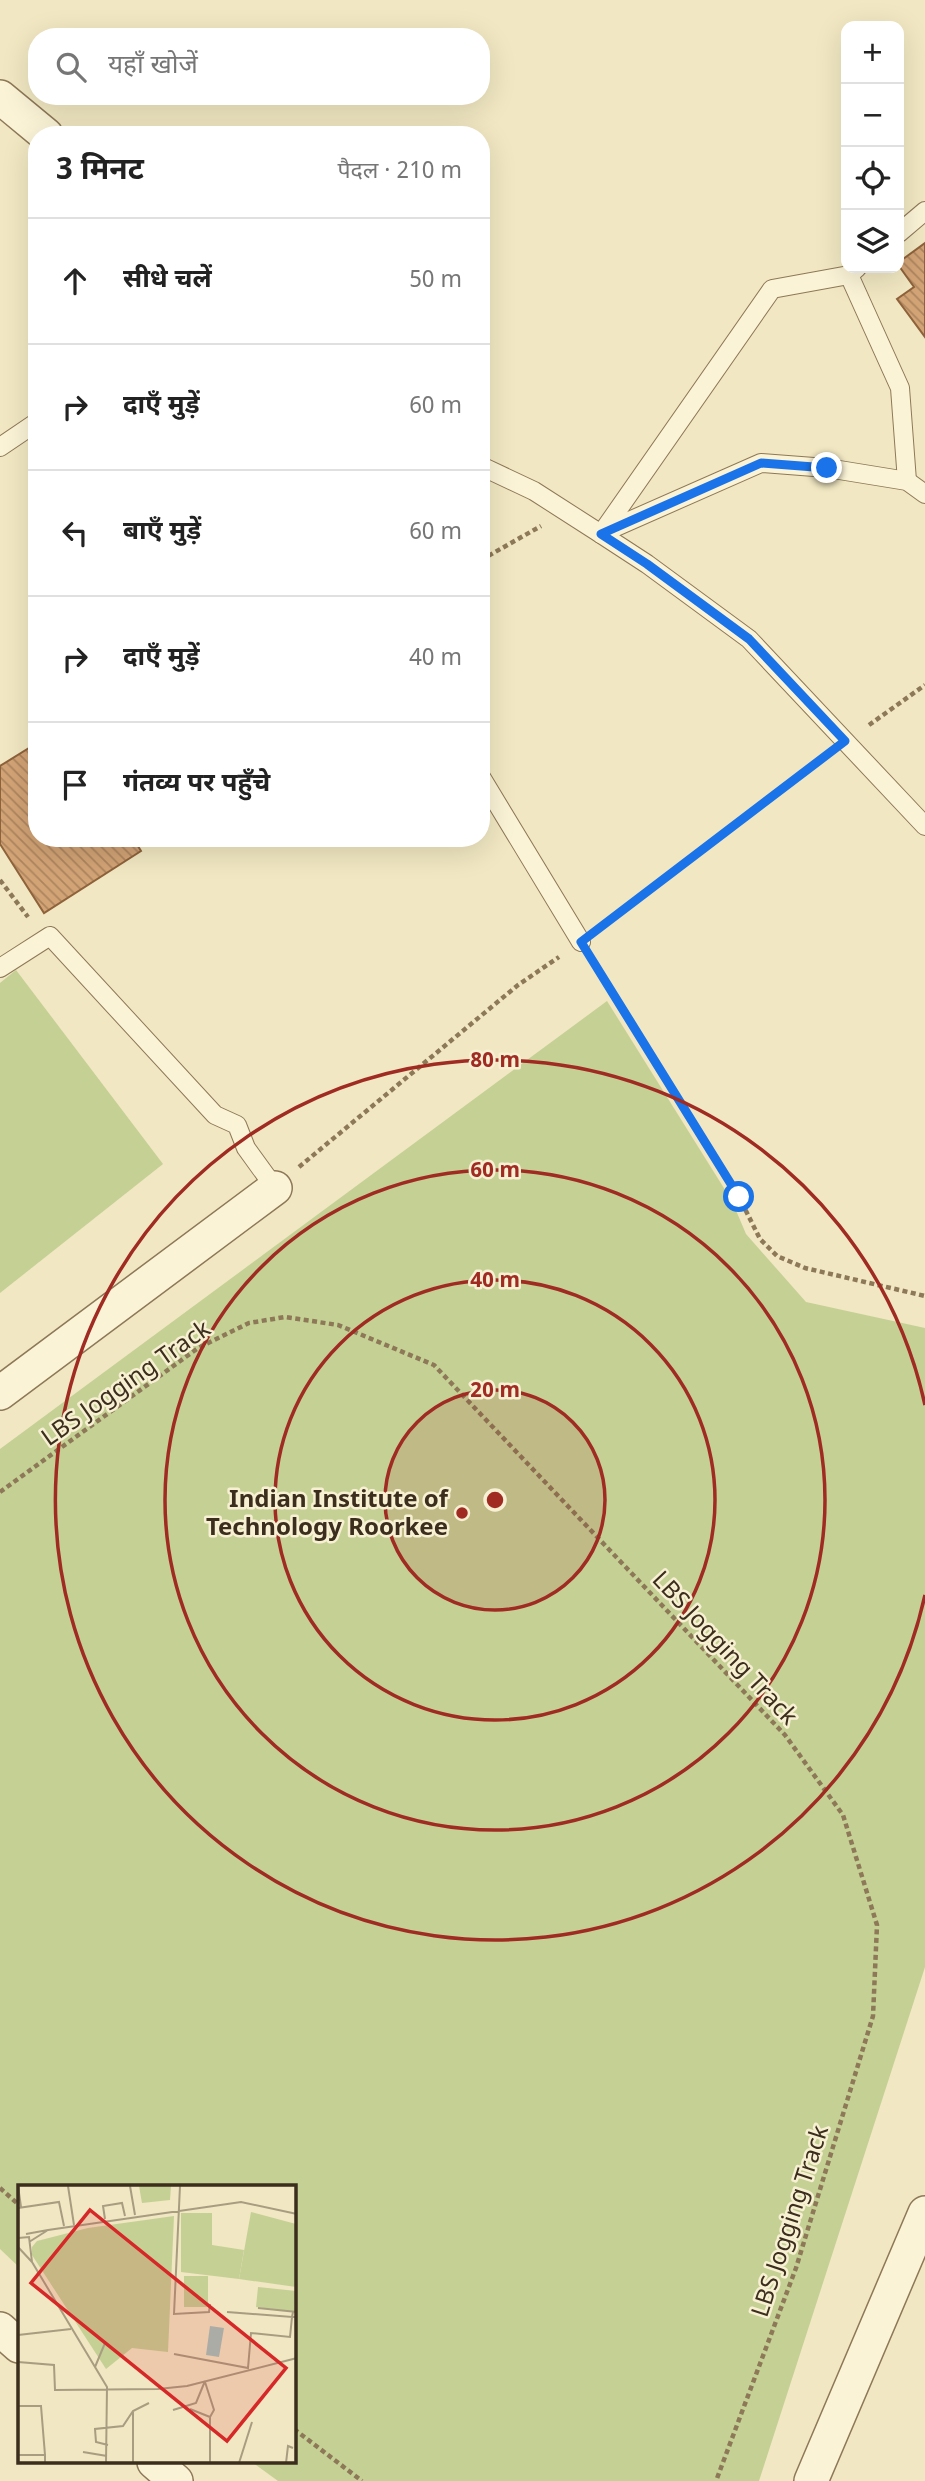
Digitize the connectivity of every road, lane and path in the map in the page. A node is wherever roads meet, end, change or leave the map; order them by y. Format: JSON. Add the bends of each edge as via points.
{"nodes":[{"id":1,"x":0,"y":97,"type":"edge"},
{"id":2,"x":35,"y":126,"type":"edge"},
{"id":3,"x":925,"y":211,"type":"edge"},
{"id":4,"x":904,"y":229,"type":"edge"},
{"id":5,"x":844,"y":273,"type":"edge"},
{"id":6,"x":854,"y":273,"type":"edge"},
{"id":7,"x":28,"y":428,"type":"edge"},
{"id":8,"x":0,"y":447,"type":"edge"},
{"id":9,"x":490,"y":470,"type":"edge"},
{"id":10,"x":907,"y":481,"type":"junction"},
{"id":11,"x":925,"y":494,"type":"edge"},
{"id":12,"x":566,"y":512,"type":"junction"},
{"id":13,"x":601,"y":534,"type":"junction"},
{"id":14,"x":490,"y":555,"type":"edge"},
{"id":15,"x":925,"y":685,"type":"edge"},
{"id":16,"x":845,"y":741,"type":"junction"},
{"id":17,"x":490,"y":792,"type":"edge"},
{"id":18,"x":925,"y":826,"type":"edge"},
{"id":19,"x":0,"y":880,"type":"edge"},
{"id":20,"x":50,"y":936,"type":"junction"},
{"id":21,"x":581,"y":942,"type":"junction"},
{"id":22,"x":0,"y":968,"type":"edge"},
{"id":23,"x":308,"y":1159,"type":"dead end"},
{"id":24,"x":275,"y":1188,"type":"joint"},
{"id":25,"x":925,"y":1296,"type":"edge"},
{"id":26,"x":0,"y":1393,"type":"edge"},
{"id":27,"x":0,"y":1492,"type":"edge"},
{"id":28,"x":0,"y":2188,"type":"edge"},
{"id":29,"x":18,"y":2204,"type":"edge"},
{"id":30,"x":925,"y":2213,"type":"edge"},
{"id":31,"x":0,"y":2329,"type":"edge"},
{"id":32,"x":18,"y":2345,"type":"edge"},
{"id":33,"x":296,"y":2431,"type":"edge"},
{"id":34,"x":156,"y":2464,"type":"edge"},
{"id":35,"x":176,"y":2481,"type":"edge"},
{"id":36,"x":362,"y":2481,"type":"edge"},
{"id":37,"x":716,"y":2481,"type":"edge"},
{"id":38,"x":811,"y":2481,"type":"edge"}],
"edges":[{"from":1,"to":2,"type":"street"},
{"from":3,"to":4,"type":"lane"},
{"from":5,"to":13,"type":"lane","via":[[772,289]]},
{"from":6,"to":10,"type":"lane","via":[[900,388]]},
{"from":7,"to":8,"type":"lane"},
{"from":9,"to":12,"type":"lane"},
{"from":10,"to":11,"type":"lane"},
{"from":10,"to":13,"type":"lane","via":[[761,463]]},
{"from":12,"to":13,"type":"lane"},
{"from":12,"to":14,"type":"path"},
{"from":13,"to":16,"type":"lane","via":[[749,639]]},
{"from":15,"to":16,"type":"path"},
{"from":16,"to":18,"type":"lane"},
{"from":16,"to":21,"type":"path"},
{"from":17,"to":21,"type":"lane"},
{"from":19,"to":20,"type":"path","via":[[30,921]]},
{"from":20,"to":22,"type":"lane"},
{"from":20,"to":24,"type":"lane","via":[[215,1115],[237,1125],[246,1148]]},
{"from":21,"to":23,"type":"path","via":[[518,985]]},
{"from":21,"to":25,"type":"path","via":[[733,1186],[760,1239],[777,1256],[805,1268]]},
{"from":24,"to":26,"type":"street"},
{"from":27,"to":37,"type":"path","name":"LBS Jogging Track","via":[[208,1343],[249,1323],[285,1317],[338,1325],[434,1365],[785,1735],[836,1805],[877,1924],[873,2017],[796,2268]]},
{"from":28,"to":29,"type":"path"},
{"from":30,"to":38,"type":"street"},
{"from":31,"to":32,"type":"street"},
{"from":33,"to":36,"type":"path"},
{"from":34,"to":35,"type":"street"}]}
